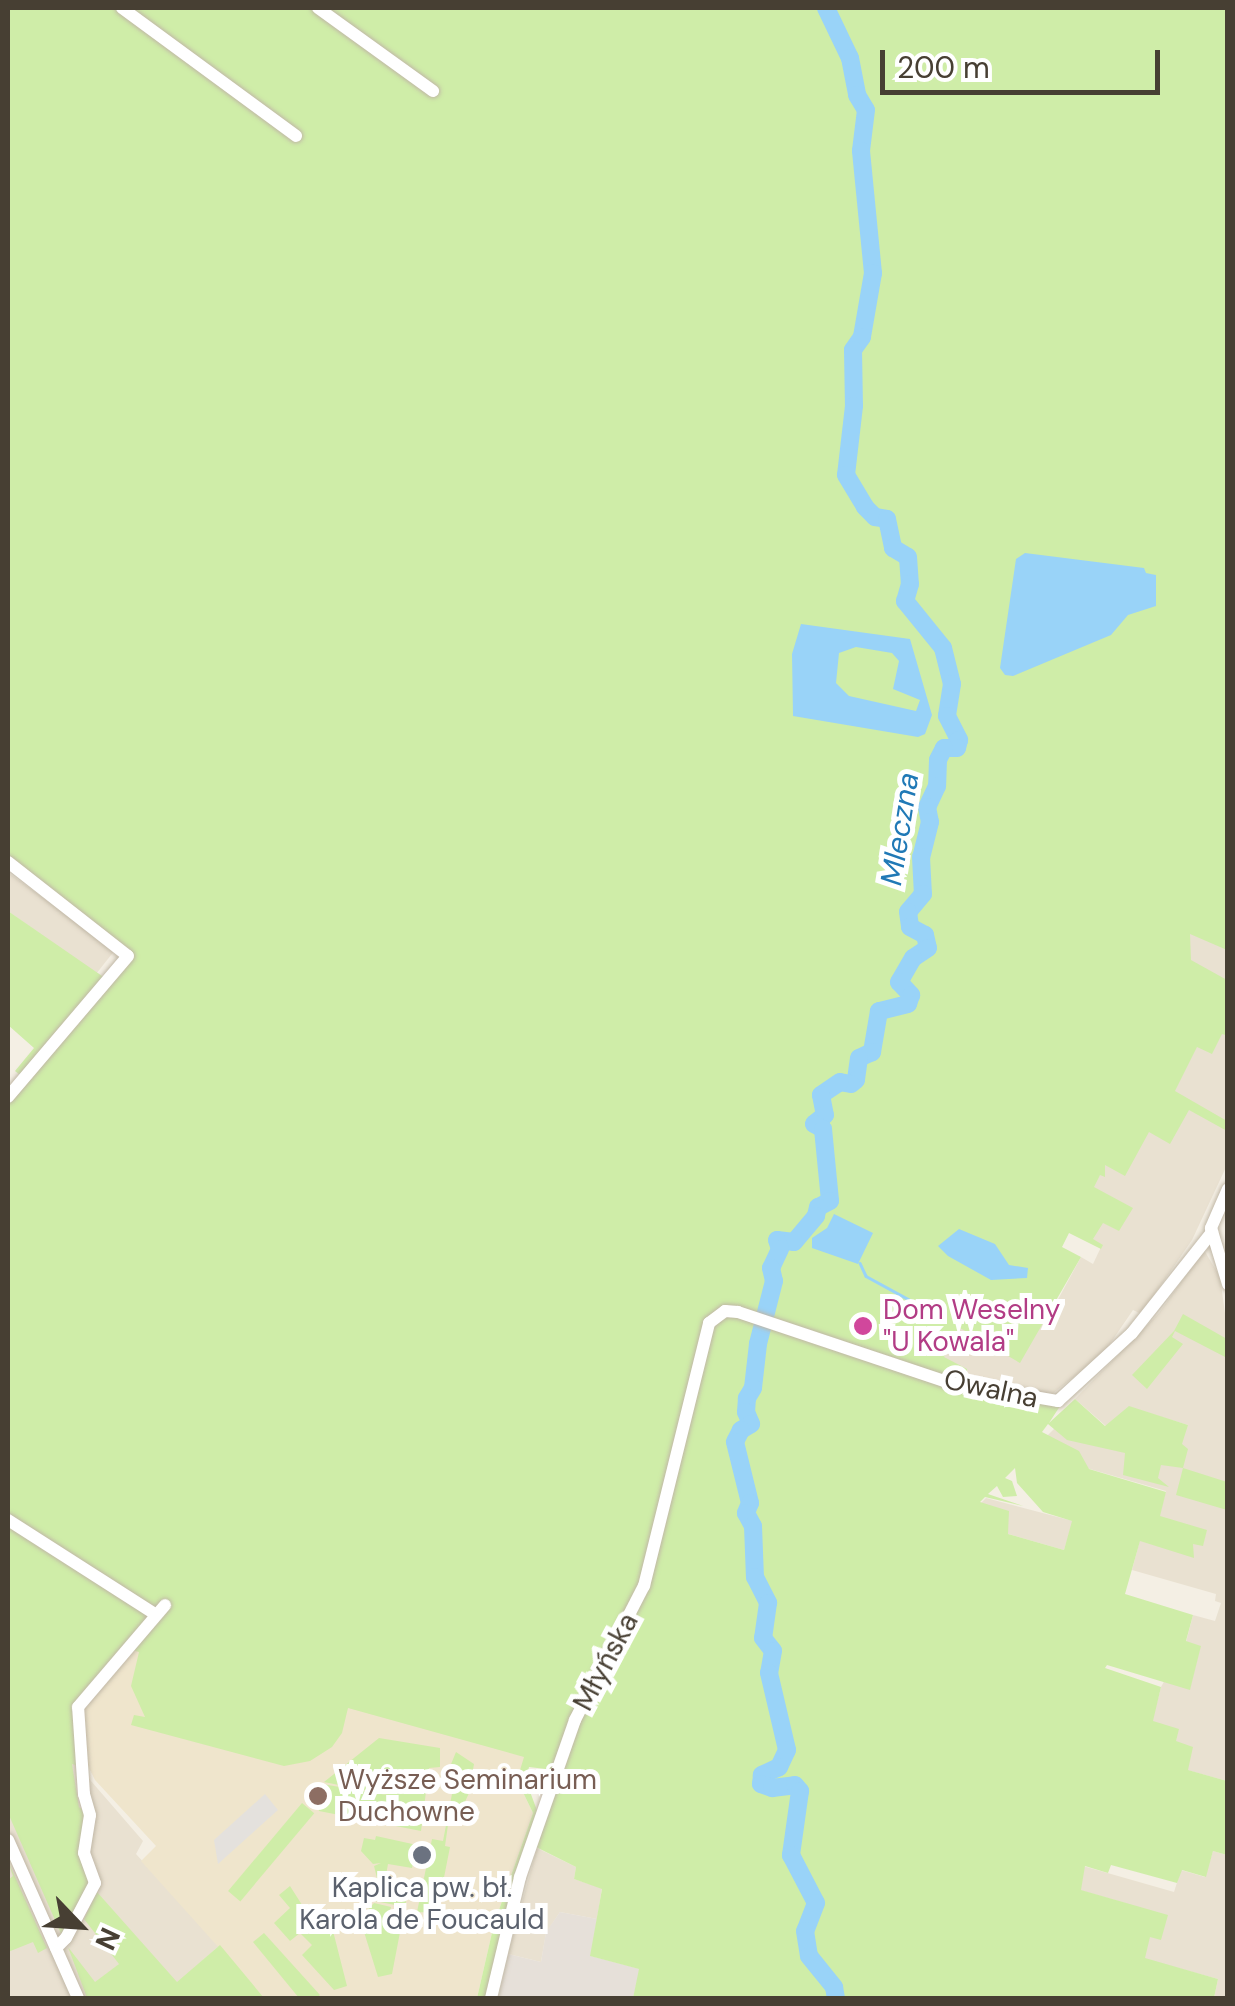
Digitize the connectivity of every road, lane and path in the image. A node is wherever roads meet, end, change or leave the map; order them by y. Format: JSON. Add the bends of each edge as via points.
{"nodes":[{"id":1,"x":122,"y":8,"type":"edge"},
{"id":2,"x":318,"y":8,"type":"edge"},
{"id":3,"x":433,"y":91,"type":"dead end"},
{"id":4,"x":296,"y":136,"type":"dead end"},
{"id":5,"x":8,"y":862,"type":"edge"},
{"id":6,"x":10,"y":1089,"type":"edge"},
{"id":7,"x":1228,"y":1189,"type":"edge"},
{"id":8,"x":1212,"y":1232,"type":"junction"},
{"id":9,"x":1228,"y":1284,"type":"edge"},
{"id":10,"x":709,"y":1323,"type":"joint"},
{"id":11,"x":8,"y":1520,"type":"edge"},
{"id":12,"x":8,"y":1840,"type":"edge"},
{"id":13,"x":56,"y":1948,"type":"junction"},
{"id":14,"x":78,"y":1998,"type":"edge"},
{"id":15,"x":490,"y":1998,"type":"edge"}],
"edges":[{"from":1,"to":4,"type":"street"},
{"from":2,"to":3,"type":"street"},
{"from":5,"to":6,"type":"street","via":[[128,956]]},
{"from":7,"to":8,"type":"street"},
{"from":8,"to":9,"type":"street"},
{"from":8,"to":10,"type":"street","name":"Owalna","via":[[1132,1333],[1058,1401],[947,1382],[730,1311]]},
{"from":10,"to":15,"type":"street","name":"Młyńska","via":[[644,1586],[575,1720],[520,1877]]},
{"from":11,"to":13,"type":"street","via":[[160,1609],[78,1706],[90,1815],[84,1853],[95,1883]]},
{"from":12,"to":13,"type":"street"},
{"from":13,"to":14,"type":"street"}]}
